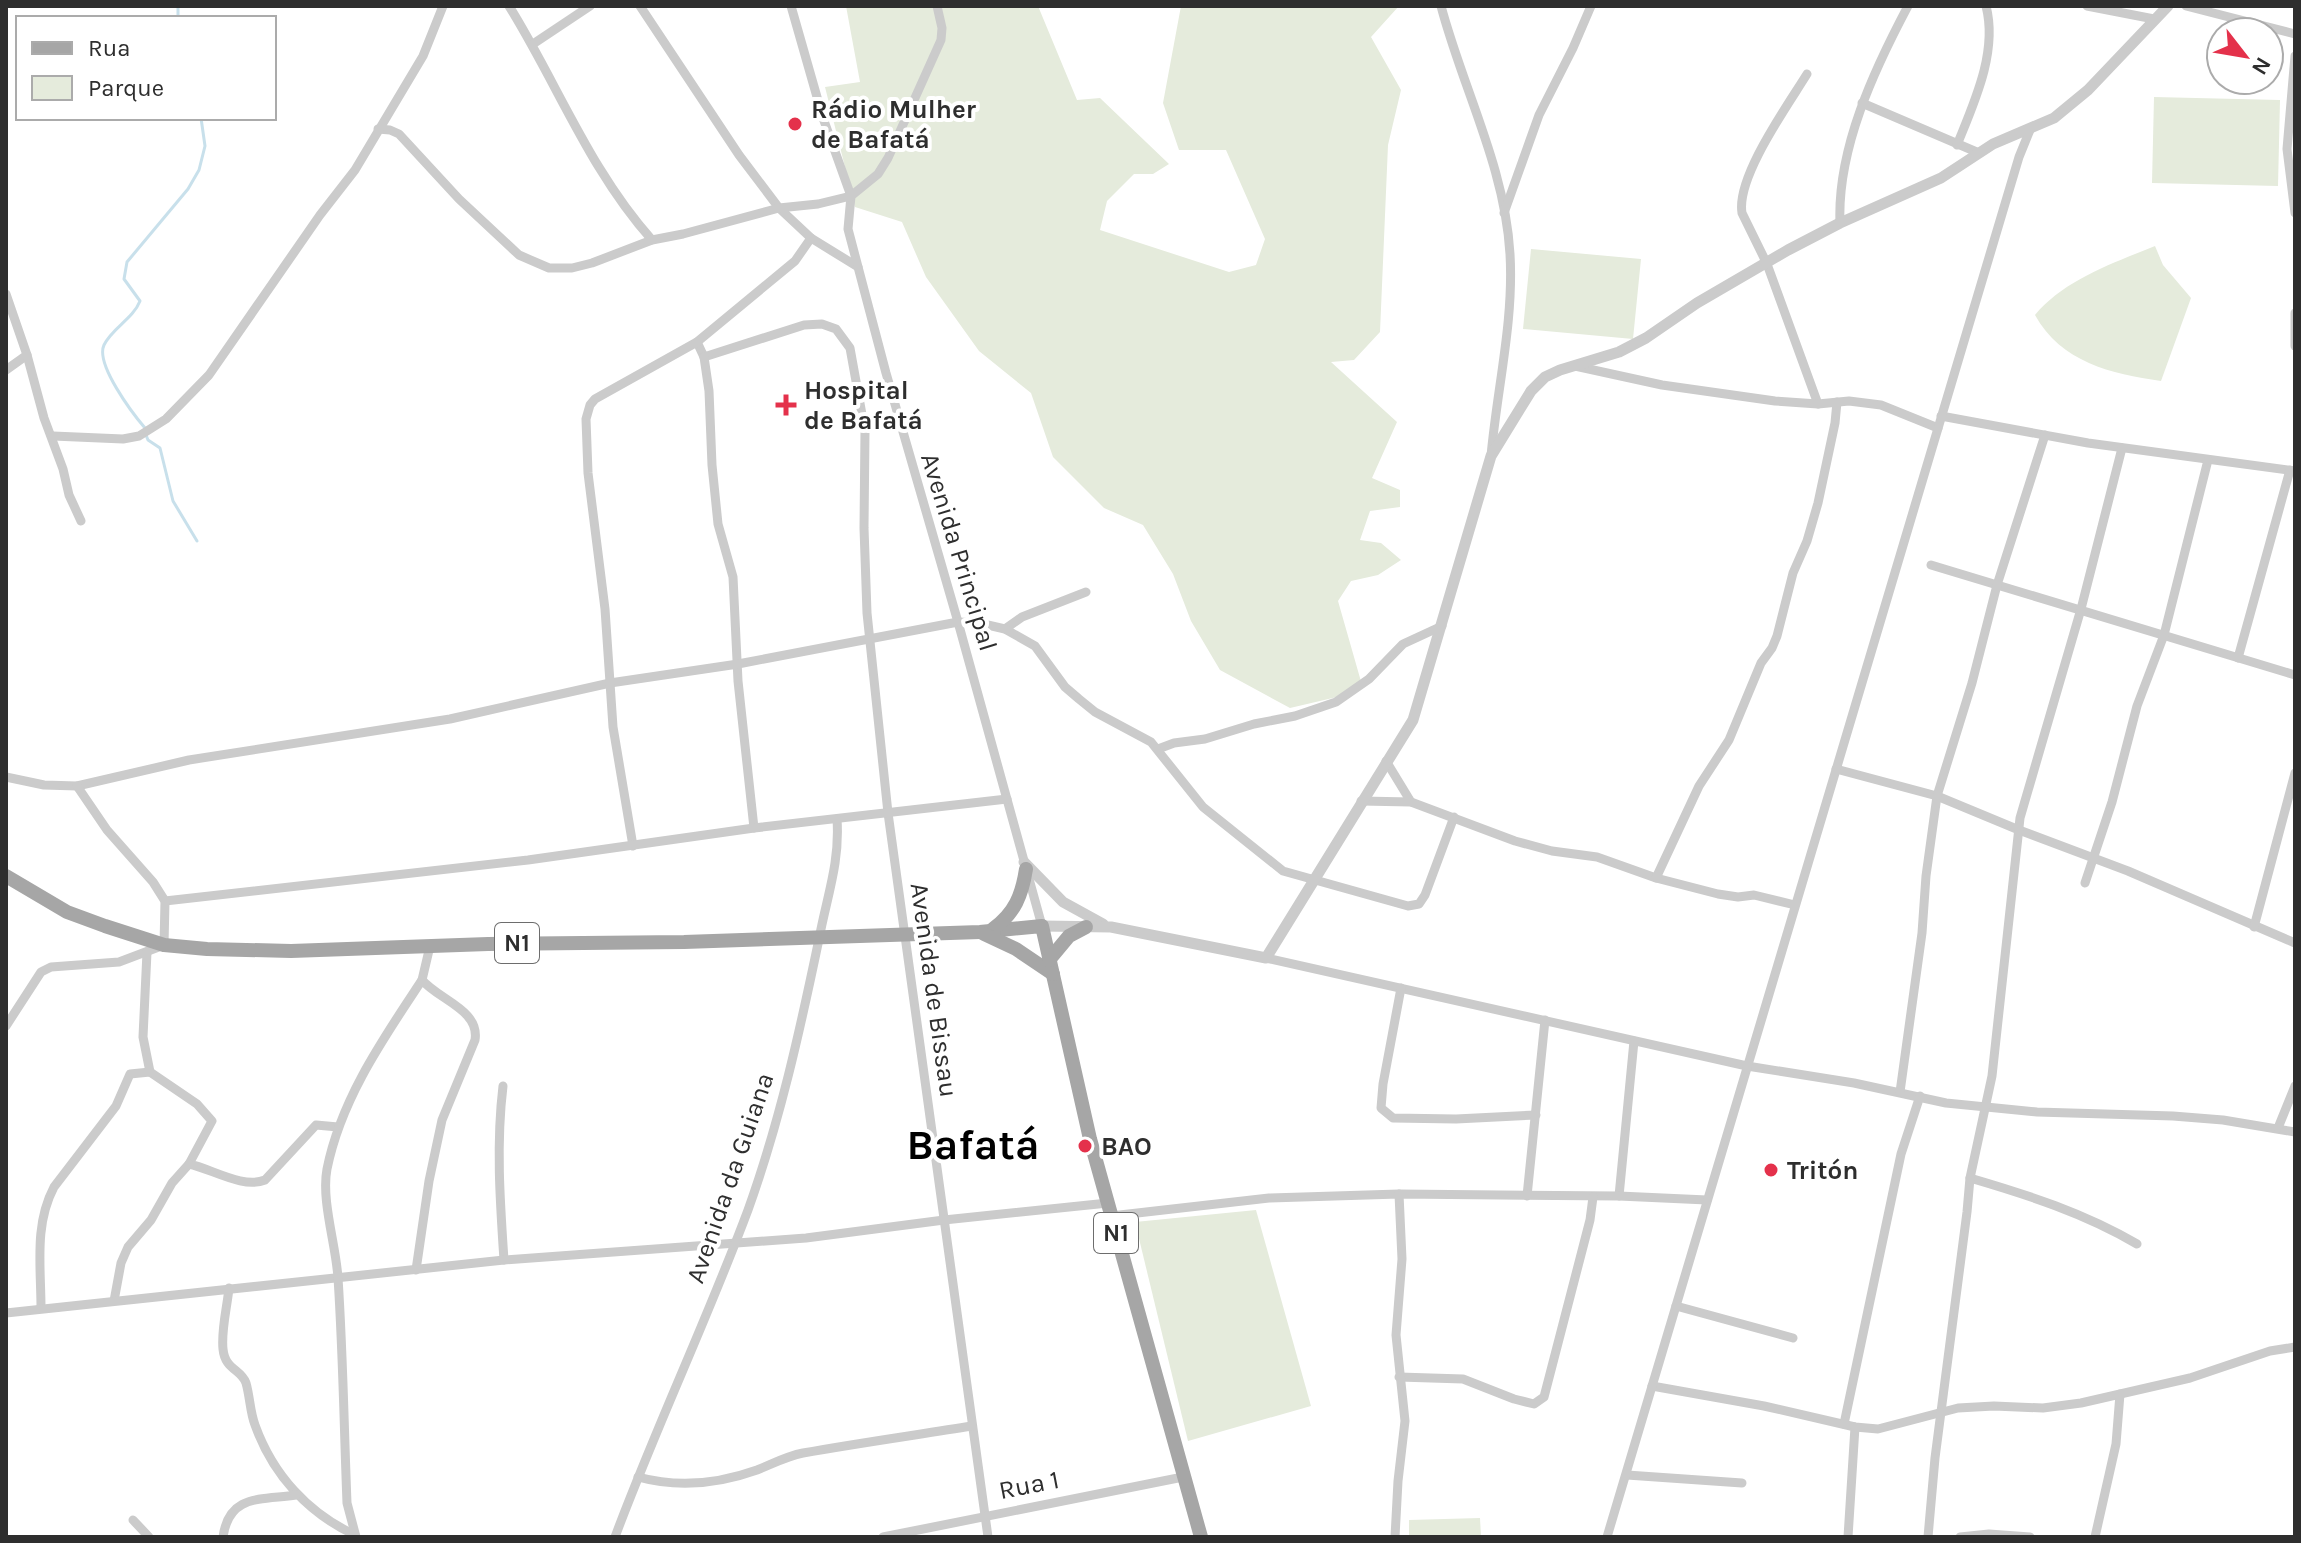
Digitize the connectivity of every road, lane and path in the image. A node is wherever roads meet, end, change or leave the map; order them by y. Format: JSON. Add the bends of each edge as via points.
{"nodes":[{"id":1,"x":443,"y":6,"type":"edge"},
{"id":2,"x":509,"y":6,"type":"edge"},
{"id":3,"x":590,"y":6,"type":"edge"},
{"id":4,"x":640,"y":6,"type":"edge"},
{"id":5,"x":791,"y":6,"type":"edge"},
{"id":6,"x":937,"y":6,"type":"edge"},
{"id":7,"x":1441,"y":6,"type":"edge"},
{"id":8,"x":1591,"y":6,"type":"edge"},
{"id":9,"x":1908,"y":6,"type":"edge"},
{"id":10,"x":1986,"y":6,"type":"edge"},
{"id":11,"x":2087,"y":6,"type":"edge"},
{"id":12,"x":2168,"y":6,"type":"edge"},
{"id":13,"x":2186,"y":6,"type":"edge"},
{"id":14,"x":2154,"y":19,"type":"junction"},
{"id":15,"x":2295,"y":34,"type":"edge"},
{"id":16,"x":533,"y":44,"type":"junction"},
{"id":17,"x":2295,"y":56,"type":"edge"},
{"id":18,"x":1807,"y":74,"type":"dead end"},
{"id":19,"x":1862,"y":103,"type":"junction"},
{"id":20,"x":378,"y":129,"type":"junction"},
{"id":21,"x":2030,"y":130,"type":"junction"},
{"id":22,"x":1957,"y":145,"type":"junction"},
{"id":23,"x":1979,"y":153,"type":"junction"},
{"id":24,"x":851,"y":196,"type":"junction"},
{"id":25,"x":779,"y":208,"type":"junction"},
{"id":26,"x":2295,"y":213,"type":"edge"},
{"id":27,"x":1504,"y":214,"type":"junction"},
{"id":28,"x":1840,"y":223,"type":"junction"},
{"id":29,"x":811,"y":238,"type":"junction"},
{"id":30,"x":652,"y":240,"type":"junction"},
{"id":31,"x":1767,"y":264,"type":"junction"},
{"id":32,"x":858,"y":267,"type":"junction"},
{"id":33,"x":6,"y":294,"type":"edge"},
{"id":34,"x":2295,"y":313,"type":"edge"},
{"id":35,"x":697,"y":342,"type":"junction"},
{"id":36,"x":2295,"y":346,"type":"edge"},
{"id":37,"x":27,"y":355,"type":"junction"},
{"id":38,"x":704,"y":357,"type":"junction"},
{"id":39,"x":1572,"y":365,"type":"junction"},
{"id":40,"x":6,"y":370,"type":"edge"},
{"id":41,"x":1837,"y":402,"type":"junction"},
{"id":42,"x":1818,"y":404,"type":"junction"},
{"id":43,"x":1941,"y":416,"type":"junction"},
{"id":44,"x":1938,"y":428,"type":"junction"},
{"id":45,"x":2045,"y":435,"type":"junction"},
{"id":46,"x":53,"y":436,"type":"junction"},
{"id":47,"x":2122,"y":448,"type":"junction"},
{"id":48,"x":1491,"y":456,"type":"junction"},
{"id":49,"x":2208,"y":460,"type":"junction"},
{"id":50,"x":2292,"y":471,"type":"edge"},
{"id":51,"x":81,"y":521,"type":"dead end"},
{"id":52,"x":1931,"y":565,"type":"dead end"},
{"id":53,"x":1997,"y":585,"type":"junction"},
{"id":54,"x":1086,"y":592,"type":"dead end"},
{"id":55,"x":2081,"y":609,"type":"junction"},
{"id":56,"x":958,"y":622,"type":"junction"},
{"id":57,"x":1442,"y":626,"type":"junction"},
{"id":58,"x":1005,"y":629,"type":"junction"},
{"id":59,"x":2164,"y":635,"type":"junction"},
{"id":60,"x":870,"y":639,"type":"junction"},
{"id":61,"x":2238,"y":658,"type":"junction"},
{"id":62,"x":738,"y":664,"type":"junction"},
{"id":63,"x":2295,"y":675,"type":"edge"},
{"id":64,"x":610,"y":683,"type":"junction"},
{"id":65,"x":1158,"y":749,"type":"junction"},
{"id":66,"x":1386,"y":761,"type":"junction"},
{"id":67,"x":1836,"y":769,"type":"junction"},
{"id":68,"x":2295,"y":773,"type":"edge"},
{"id":69,"x":6,"y":777,"type":"edge"},
{"id":70,"x":77,"y":786,"type":"junction"},
{"id":71,"x":1937,"y":796,"type":"junction"},
{"id":72,"x":1007,"y":799,"type":"junction"},
{"id":73,"x":1361,"y":801,"type":"junction"},
{"id":74,"x":1411,"y":802,"type":"junction"},
{"id":75,"x":888,"y":813,"type":"junction"},
{"id":76,"x":1454,"y":817,"type":"junction"},
{"id":77,"x":837,"y":819,"type":"junction"},
{"id":78,"x":754,"y":828,"type":"junction"},
{"id":79,"x":2019,"y":830,"type":"junction"},
{"id":80,"x":633,"y":846,"type":"junction"},
{"id":81,"x":2093,"y":857,"type":"junction"},
{"id":82,"x":1025,"y":866,"type":"junction"},
{"id":83,"x":6,"y":876,"type":"edge"},
{"id":84,"x":1656,"y":878,"type":"junction"},
{"id":85,"x":1312,"y":881,"type":"junction"},
{"id":86,"x":2085,"y":883,"type":"dead end"},
{"id":87,"x":165,"y":901,"type":"junction"},
{"id":88,"x":1795,"y":905,"type":"junction"},
{"id":89,"x":1042,"y":926,"type":"junction"},
{"id":90,"x":1086,"y":927,"type":"junction"},
{"id":91,"x":1111,"y":927,"type":"junction"},
{"id":92,"x":2254,"y":927,"type":"junction"},
{"id":93,"x":986,"y":932,"type":"junction"},
{"id":94,"x":904,"y":933,"type":"junction"},
{"id":95,"x":819,"y":937,"type":"junction"},
{"id":96,"x":2295,"y":943,"type":"edge"},
{"id":97,"x":164,"y":945,"type":"junction"},
{"id":98,"x":430,"y":946,"type":"junction"},
{"id":99,"x":147,"y":952,"type":"junction"},
{"id":100,"x":1266,"y":958,"type":"junction"},
{"id":101,"x":1051,"y":967,"type":"junction"},
{"id":102,"x":422,"y":980,"type":"junction"},
{"id":103,"x":1401,"y":988,"type":"junction"},
{"id":104,"x":1545,"y":1020,"type":"junction"},
{"id":105,"x":6,"y":1026,"type":"edge"},
{"id":106,"x":1634,"y":1041,"type":"junction"},
{"id":107,"x":1747,"y":1066,"type":"junction"},
{"id":108,"x":150,"y":1072,"type":"junction"},
{"id":109,"x":503,"y":1086,"type":"dead end"},
{"id":110,"x":2295,"y":1086,"type":"edge"},
{"id":111,"x":1900,"y":1092,"type":"junction"},
{"id":112,"x":1920,"y":1096,"type":"junction"},
{"id":113,"x":1986,"y":1108,"type":"junction"},
{"id":114,"x":1536,"y":1115,"type":"junction"},
{"id":115,"x":338,"y":1127,"type":"junction"},
{"id":116,"x":2278,"y":1128,"type":"junction"},
{"id":117,"x":2295,"y":1132,"type":"edge"},
{"id":118,"x":189,"y":1164,"type":"junction"},
{"id":119,"x":1970,"y":1178,"type":"junction"},
{"id":120,"x":1399,"y":1194,"type":"junction"},
{"id":121,"x":1527,"y":1196,"type":"junction"},
{"id":122,"x":1619,"y":1196,"type":"junction"},
{"id":123,"x":1593,"y":1197,"type":"junction"},
{"id":124,"x":1707,"y":1200,"type":"junction"},
{"id":125,"x":1109,"y":1209,"type":"junction"},
{"id":126,"x":944,"y":1220,"type":"junction"},
{"id":127,"x":734,"y":1243,"type":"junction"},
{"id":128,"x":2137,"y":1244,"type":"dead end"},
{"id":129,"x":504,"y":1260,"type":"junction"},
{"id":130,"x":416,"y":1270,"type":"junction"},
{"id":131,"x":338,"y":1277,"type":"junction"},
{"id":132,"x":229,"y":1288,"type":"junction"},
{"id":133,"x":114,"y":1301,"type":"junction"},
{"id":134,"x":1676,"y":1306,"type":"junction"},
{"id":135,"x":41,"y":1308,"type":"junction"},
{"id":136,"x":6,"y":1313,"type":"edge"},
{"id":137,"x":1793,"y":1338,"type":"dead end"},
{"id":138,"x":2295,"y":1347,"type":"edge"},
{"id":139,"x":1399,"y":1377,"type":"junction"},
{"id":140,"x":1652,"y":1386,"type":"junction"},
{"id":141,"x":2120,"y":1394,"type":"junction"},
{"id":142,"x":1942,"y":1413,"type":"junction"},
{"id":143,"x":1844,"y":1424,"type":"junction"},
{"id":144,"x":972,"y":1426,"type":"junction"},
{"id":145,"x":1855,"y":1427,"type":"junction"},
{"id":146,"x":1627,"y":1475,"type":"junction"},
{"id":147,"x":638,"y":1477,"type":"junction"},
{"id":148,"x":1183,"y":1477,"type":"junction"},
{"id":149,"x":1742,"y":1483,"type":"dead end"},
{"id":150,"x":296,"y":1495,"type":"junction"},
{"id":151,"x":984,"y":1516,"type":"junction"},
{"id":152,"x":133,"y":1520,"type":"dead end"},
{"id":153,"x":355,"y":1536,"type":"edge"},
{"id":154,"x":149,"y":1537,"type":"edge"},
{"id":155,"x":223,"y":1537,"type":"edge"},
{"id":156,"x":615,"y":1537,"type":"edge"},
{"id":157,"x":883,"y":1537,"type":"edge"},
{"id":158,"x":988,"y":1537,"type":"edge"},
{"id":159,"x":1201,"y":1537,"type":"edge"},
{"id":160,"x":1395,"y":1537,"type":"edge"},
{"id":161,"x":1607,"y":1537,"type":"edge"},
{"id":162,"x":1848,"y":1537,"type":"edge"},
{"id":163,"x":1928,"y":1537,"type":"edge"},
{"id":164,"x":1960,"y":1537,"type":"edge"},
{"id":165,"x":2030,"y":1537,"type":"edge"},
{"id":166,"x":2095,"y":1537,"type":"edge"}],
"edges":[{"from":1,"to":20,"type":"street","via":[[423,56]]},
{"from":2,"to":16,"type":"street"},
{"from":3,"to":16,"type":"street"},
{"from":4,"to":25,"type":"street"},
{"from":5,"to":24,"type":"street","name":"Avenida Principal"},
{"from":6,"to":24,"type":"street","via":[[942,28],[936,53],[888,158]]},
{"from":7,"to":27,"type":"street","via":[[1488,144]]},
{"from":8,"to":27,"type":"street","via":[[1539,115]]},
{"from":9,"to":19,"type":"street"},
{"from":10,"to":22,"type":"street","via":[[1988,53]]},
{"from":11,"to":14,"type":"street"},
{"from":12,"to":14,"type":"street"},
{"from":13,"to":15,"type":"street"},
{"from":14,"to":21,"type":"street","via":[[2075,103]]},
{"from":16,"to":30,"type":"street","via":[[581,138]]},
{"from":17,"to":26,"type":"street","via":[[2287,149]]},
{"from":18,"to":31,"type":"street","via":[[1758,156],[1740,204]]},
{"from":19,"to":22,"type":"street"},
{"from":19,"to":28,"type":"street"},
{"from":20,"to":30,"type":"street","via":[[399,134],[465,205],[533,263],[572,268]]},
{"from":20,"to":46,"type":"street","via":[[348,181],[239,334],[179,407],[139,436]]},
{"from":21,"to":23,"type":"street"},
{"from":21,"to":43,"type":"street"},
{"from":22,"to":23,"type":"street"},
{"from":23,"to":28,"type":"street","via":[[1941,178]]},
{"from":24,"to":25,"type":"street"},
{"from":24,"to":32,"type":"street","name":"Avenida Principal","via":[[848,229]]},
{"from":25,"to":29,"type":"street"},
{"from":25,"to":30,"type":"street"},
{"from":27,"to":48,"type":"street","via":[[1511,289]]},
{"from":28,"to":31,"type":"street"},
{"from":29,"to":32,"type":"street"},
{"from":29,"to":35,"type":"street","via":[[787,268]]},
{"from":31,"to":39,"type":"street","via":[[1619,352]]},
{"from":31,"to":42,"type":"street"},
{"from":32,"to":56,"type":"street","name":"Avenida Principal"},
{"from":33,"to":37,"type":"street"},
{"from":34,"to":36,"type":"street"},
{"from":35,"to":38,"type":"street"},
{"from":35,"to":64,"type":"street","via":[[595,399],[587,412],[588,473]]},
{"from":37,"to":40,"type":"street"},
{"from":37,"to":46,"type":"street"},
{"from":38,"to":60,"type":"street","name":"Avenida de Bissau","via":[[804,325],[822,324],[844,336],[865,431]]},
{"from":38,"to":62,"type":"street","via":[[718,524],[733,577]]},
{"from":39,"to":42,"type":"street","via":[[1662,385]]},
{"from":39,"to":48,"type":"street","via":[[1545,377],[1531,391]]},
{"from":41,"to":42,"type":"street"},
{"from":41,"to":44,"type":"street","via":[[1881,405]]},
{"from":41,"to":84,"type":"street","via":[[1818,503],[1777,636]]},
{"from":43,"to":44,"type":"street"},
{"from":43,"to":45,"type":"street"},
{"from":44,"to":67,"type":"street"},
{"from":45,"to":47,"type":"street"},
{"from":45,"to":53,"type":"street"},
{"from":46,"to":51,"type":"street"},
{"from":47,"to":49,"type":"street"},
{"from":47,"to":55,"type":"street"},
{"from":48,"to":57,"type":"street"},
{"from":49,"to":50,"type":"street"},
{"from":49,"to":59,"type":"street"},
{"from":50,"to":61,"type":"street"},
{"from":52,"to":53,"type":"street"},
{"from":53,"to":55,"type":"street"},
{"from":53,"to":71,"type":"street"},
{"from":54,"to":58,"type":"street"},
{"from":55,"to":59,"type":"street"},
{"from":55,"to":79,"type":"street"},
{"from":56,"to":58,"type":"street"},
{"from":56,"to":60,"type":"street"},
{"from":56,"to":72,"type":"street","name":"Avenida Principal"},
{"from":57,"to":65,"type":"street","via":[[1403,644],[1369,679],[1336,702]]},
{"from":57,"to":66,"type":"street","via":[[1413,720]]},
{"from":58,"to":65,"type":"street","via":[[1035,646],[1065,687],[1095,712]]},
{"from":59,"to":61,"type":"street"},
{"from":59,"to":81,"type":"street","via":[[2137,706]]},
{"from":60,"to":62,"type":"street"},
{"from":60,"to":75,"type":"street","name":"Avenida de Bissau"},
{"from":61,"to":63,"type":"street"},
{"from":62,"to":64,"type":"street"},
{"from":62,"to":78,"type":"street"},
{"from":64,"to":70,"type":"street","via":[[450,719],[189,760]]},
{"from":64,"to":80,"type":"street"},
{"from":65,"to":85,"type":"street","via":[[1223,825],[1283,871]]},
{"from":66,"to":73,"type":"street"},
{"from":66,"to":74,"type":"street"},
{"from":67,"to":71,"type":"street"},
{"from":67,"to":88,"type":"street"},
{"from":68,"to":92,"type":"street"},
{"from":69,"to":70,"type":"street"},
{"from":70,"to":87,"type":"street"},
{"from":71,"to":79,"type":"street"},
{"from":71,"to":111,"type":"street"},
{"from":72,"to":75,"type":"street"},
{"from":72,"to":82,"type":"street","name":"Avenida Principal"},
{"from":73,"to":74,"type":"street"},
{"from":73,"to":85,"type":"street"},
{"from":74,"to":76,"type":"street"},
{"from":75,"to":77,"type":"street"},
{"from":75,"to":94,"type":"street","name":"Avenida de Bissau"},
{"from":76,"to":84,"type":"street","via":[[1515,841],[1597,857]]},
{"from":76,"to":85,"type":"street","via":[[1419,904],[1408,906]]},
{"from":77,"to":78,"type":"street"},
{"from":77,"to":95,"type":"street","name":"Avenida da Guiana","via":[[837,862]]},
{"from":78,"to":80,"type":"street"},
{"from":79,"to":81,"type":"street"},
{"from":79,"to":113,"type":"street"},
{"from":80,"to":87,"type":"street"},
{"from":81,"to":86,"type":"street"},
{"from":81,"to":92,"type":"street"},
{"from":82,"to":89,"type":"street","name":"Avenida Principal"},
{"from":82,"to":91,"type":"street","via":[[1063,902]]},
{"from":82,"to":93,"type":"main road","via":[[1015,909]]},
{"from":83,"to":97,"type":"main road","number":"N1","via":[[67,912]]},
{"from":84,"to":88,"type":"street"},
{"from":85,"to":100,"type":"street"},
{"from":87,"to":97,"type":"street"},
{"from":88,"to":107,"type":"street"},
{"from":89,"to":90,"type":"street"},
{"from":89,"to":93,"type":"main road","number":"N1"},
{"from":89,"to":101,"type":"main road","number":"N1"},
{"from":90,"to":91,"type":"street"},
{"from":90,"to":101,"type":"main road","via":[[1069,936]]},
{"from":91,"to":100,"type":"street"},
{"from":92,"to":96,"type":"street"},
{"from":93,"to":94,"type":"main road","number":"N1"},
{"from":93,"to":101,"type":"main road"},
{"from":94,"to":95,"type":"main road","number":"N1"},
{"from":94,"to":126,"type":"street","name":"Avenida de Bissau"},
{"from":95,"to":98,"type":"main road","number":"N1"},
{"from":95,"to":127,"type":"street","name":"Avenida da Guiana","via":[[801,1031]]},
{"from":97,"to":98,"type":"main road","number":"N1","via":[[291,951]]},
{"from":97,"to":99,"type":"street"},
{"from":98,"to":102,"type":"street"},
{"from":99,"to":105,"type":"street","via":[[119,962],[41,972]]},
{"from":99,"to":108,"type":"street","via":[[143,1037]]},
{"from":100,"to":103,"type":"street"},
{"from":101,"to":125,"type":"main road","number":"N1"},
{"from":102,"to":115,"type":"street","via":[[372,1058]]},
{"from":102,"to":130,"type":"street","via":[[467,1014],[477,1030],[442,1120]]},
{"from":103,"to":104,"type":"street"},
{"from":103,"to":114,"type":"street","via":[[1383,1084],[1381,1108],[1386,1114],[1456,1119]]},
{"from":104,"to":106,"type":"street"},
{"from":104,"to":114,"type":"street"},
{"from":106,"to":107,"type":"street"},
{"from":106,"to":122,"type":"street"},
{"from":107,"to":111,"type":"street"},
{"from":107,"to":124,"type":"street"},
{"from":108,"to":118,"type":"street","via":[[197,1104],[212,1121]]},
{"from":108,"to":135,"type":"street","via":[[130,1074],[116,1106],[47,1200],[40,1236]]},
{"from":109,"to":129,"type":"street","via":[[498,1177]]},
{"from":110,"to":116,"type":"street"},
{"from":111,"to":112,"type":"street"},
{"from":112,"to":113,"type":"street"},
{"from":112,"to":143,"type":"street","via":[[1901,1154]]},
{"from":113,"to":116,"type":"street","via":[[2173,1116]]},
{"from":113,"to":119,"type":"street"},
{"from":114,"to":121,"type":"street"},
{"from":115,"to":118,"type":"street","via":[[316,1125],[257,1184]]},
{"from":115,"to":131,"type":"street","via":[[326,1185]]},
{"from":116,"to":117,"type":"street"},
{"from":118,"to":133,"type":"street","via":[[128,1247]]},
{"from":119,"to":128,"type":"street","via":[[2042,1199]]},
{"from":119,"to":142,"type":"street"},
{"from":120,"to":121,"type":"street"},
{"from":120,"to":125,"type":"street"},
{"from":120,"to":139,"type":"street"},
{"from":121,"to":123,"type":"street"},
{"from":122,"to":123,"type":"street"},
{"from":122,"to":124,"type":"street"},
{"from":123,"to":139,"type":"street","via":[[1544,1397],[1534,1404],[1463,1379]]},
{"from":124,"to":134,"type":"street"},
{"from":125,"to":126,"type":"street"},
{"from":125,"to":148,"type":"main road","number":"N1"},
{"from":126,"to":127,"type":"street"},
{"from":126,"to":144,"type":"street","name":"Avenida de Bissau"},
{"from":127,"to":129,"type":"street"},
{"from":127,"to":147,"type":"street","name":"Avenida da Guiana"},
{"from":129,"to":130,"type":"street"},
{"from":130,"to":131,"type":"street"},
{"from":131,"to":132,"type":"street"},
{"from":131,"to":153,"type":"street","via":[[347,1503]]},
{"from":132,"to":133,"type":"street"},
{"from":132,"to":150,"type":"street","via":[[225,1359],[246,1383],[255,1426]]},
{"from":133,"to":135,"type":"street"},
{"from":134,"to":137,"type":"street"},
{"from":134,"to":140,"type":"street"},
{"from":135,"to":136,"type":"street"},
{"from":138,"to":141,"type":"street"},
{"from":139,"to":160,"type":"street","via":[[1405,1421]]},
{"from":140,"to":143,"type":"street"},
{"from":140,"to":146,"type":"street"},
{"from":141,"to":142,"type":"street","via":[[2043,1408],[1975,1406]]},
{"from":141,"to":166,"type":"street","via":[[2116,1444]]},
{"from":142,"to":145,"type":"street","via":[[1878,1429]]},
{"from":142,"to":163,"type":"street"},
{"from":143,"to":145,"type":"street"},
{"from":144,"to":147,"type":"street","via":[[799,1454],[710,1482],[680,1485]]},
{"from":144,"to":151,"type":"street","name":"Avenida de Bissau"},
{"from":145,"to":162,"type":"street"},
{"from":146,"to":149,"type":"street"},
{"from":146,"to":161,"type":"street"},
{"from":147,"to":156,"type":"street","name":"Avenida da Guiana"},
{"from":148,"to":151,"type":"street","name":"Rua 1"},
{"from":148,"to":159,"type":"main road","number":"N1"},
{"from":150,"to":153,"type":"street","via":[[321,1518]]},
{"from":150,"to":155,"type":"street","via":[[240,1504],[226,1519]]},
{"from":151,"to":157,"type":"street","name":"Rua 1"},
{"from":151,"to":158,"type":"street","name":"Avenida de Bissau"},
{"from":152,"to":154,"type":"street"},
{"from":164,"to":165,"type":"street"}]}
